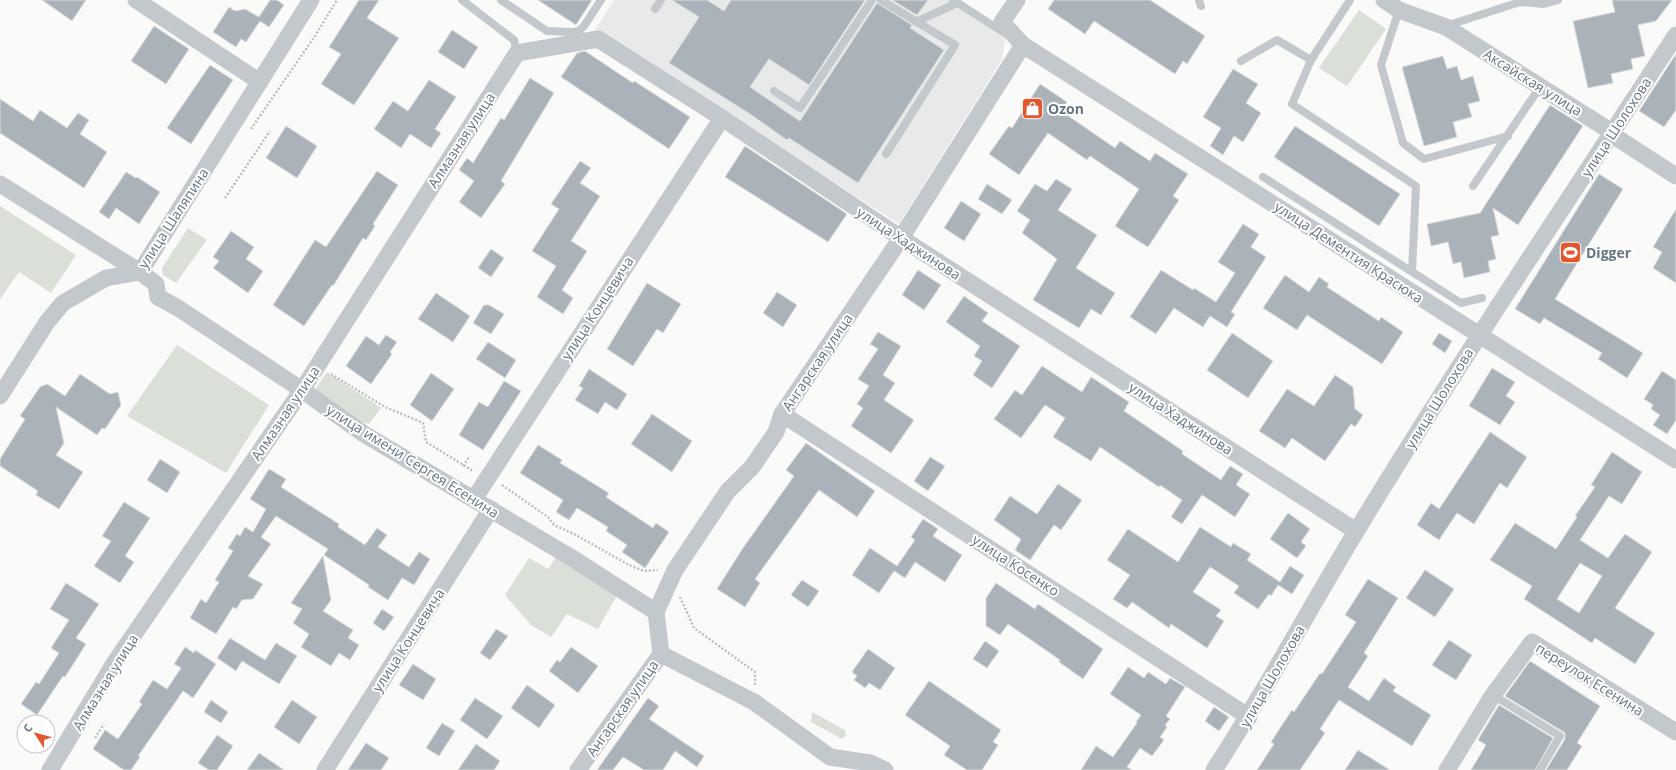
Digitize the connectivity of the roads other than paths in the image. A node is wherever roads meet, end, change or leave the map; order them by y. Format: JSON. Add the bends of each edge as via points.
{"nodes":[{"id":1,"x":136,"y":0,"type":"edge"},
{"id":2,"x":311,"y":0,"type":"edge"},
{"id":3,"x":462,"y":0,"type":"edge"},
{"id":4,"x":501,"y":0,"type":"edge"},
{"id":5,"x":601,"y":0,"type":"edge"},
{"id":6,"x":661,"y":0,"type":"edge"},
{"id":7,"x":872,"y":0,"type":"edge"},
{"id":8,"x":881,"y":0,"type":"edge"},
{"id":9,"x":966,"y":0,"type":"edge"},
{"id":10,"x":1017,"y":0,"type":"edge"},
{"id":11,"x":1350,"y":0,"type":"edge"},
{"id":12,"x":1384,"y":0,"type":"edge"},
{"id":13,"x":1558,"y":0,"type":"edge"},
{"id":14,"x":955,"y":1,"type":"edge"},
{"id":15,"x":1519,"y":1,"type":"edge"},
{"id":16,"x":655,"y":9,"type":"dead end"},
{"id":17,"x":968,"y":9,"type":"junction"},
{"id":18,"x":1399,"y":10,"type":"junction"},
{"id":19,"x":916,"y":22,"type":"junction"},
{"id":20,"x":1446,"y":27,"type":"junction"},
{"id":21,"x":1676,"y":34,"type":"edge"},
{"id":22,"x":1023,"y":45,"type":"junction"},
{"id":23,"x":517,"y":53,"type":"junction"},
{"id":24,"x":1311,"y":60,"type":"junction"},
{"id":25,"x":1241,"y":61,"type":"dead end"},
{"id":26,"x":260,"y":82,"type":"junction"},
{"id":27,"x":1540,"y":87,"type":"junction"},
{"id":28,"x":774,"y":91,"type":"dead end"},
{"id":29,"x":722,"y":118,"type":"junction"},
{"id":30,"x":1611,"y":134,"type":"junction"},
{"id":31,"x":1508,"y":136,"type":"junction"},
{"id":32,"x":886,"y":154,"type":"dead end"},
{"id":33,"x":1676,"y":176,"type":"edge"},
{"id":34,"x":1263,"y":177,"type":"dead end"},
{"id":35,"x":0,"y":184,"type":"edge"},
{"id":36,"x":1473,"y":186,"type":"dead end"},
{"id":37,"x":901,"y":238,"type":"junction"},
{"id":38,"x":1412,"y":271,"type":"junction"},
{"id":39,"x":140,"y":272,"type":"junction"},
{"id":40,"x":1482,"y":298,"type":"dead end"},
{"id":41,"x":1478,"y":335,"type":"junction"},
{"id":42,"x":302,"y":390,"type":"junction"},
{"id":43,"x":0,"y":396,"type":"edge"},
{"id":44,"x":782,"y":414,"type":"junction"},
{"id":45,"x":1676,"y":460,"type":"edge"},
{"id":46,"x":474,"y":499,"type":"junction"},
{"id":47,"x":491,"y":509,"type":"junction"},
{"id":48,"x":1356,"y":531,"type":"junction"},
{"id":49,"x":656,"y":612,"type":"junction"},
{"id":50,"x":661,"y":654,"type":"junction"},
{"id":51,"x":1493,"y":695,"type":"junction"},
{"id":52,"x":1249,"y":717,"type":"junction"},
{"id":53,"x":1676,"y":732,"type":"edge"},
{"id":54,"x":50,"y":770,"type":"edge"},
{"id":55,"x":325,"y":770,"type":"edge"},
{"id":56,"x":578,"y":770,"type":"edge"},
{"id":57,"x":885,"y":770,"type":"edge"},
{"id":58,"x":1214,"y":770,"type":"edge"},
{"id":59,"x":1447,"y":770,"type":"edge"},
{"id":60,"x":1540,"y":770,"type":"edge"}],
"edges":[{"from":1,"to":26,"type":"street"},
{"from":2,"to":26,"type":"street","name":"улица Шаляпина"},
{"from":3,"to":23,"type":"lane","via":[[514,40]]},
{"from":4,"to":5,"type":"lane","via":[[547,31],[573,32],[584,26]]},
{"from":6,"to":16,"type":"lane"},
{"from":7,"to":28,"type":"lane","via":[[800,108]]},
{"from":8,"to":19,"type":"lane"},
{"from":9,"to":17,"type":"lane"},
{"from":10,"to":22,"type":"street","via":[[1002,22]]},
{"from":11,"to":24,"type":"lane"},
{"from":12,"to":18,"type":"street","name":"Аксайская улица"},
{"from":13,"to":15,"type":"lane","via":[[1544,4]]},
{"from":14,"to":17,"type":"lane"},
{"from":14,"to":19,"type":"lane"},
{"from":15,"to":20,"type":"lane"},
{"from":17,"to":22,"type":"lane"},
{"from":18,"to":20,"type":"street","name":"Аксайская улица"},
{"from":18,"to":31,"type":"lane","via":[[1381,65],[1403,143],[1424,158]]},
{"from":19,"to":32,"type":"lane","via":[[955,45]]},
{"from":20,"to":27,"type":"street","name":"Аксайская улица"},
{"from":21,"to":30,"type":"street","name":"улица Шолохова"},
{"from":22,"to":37,"type":"street","name":"Ангарская улица"},
{"from":22,"to":41,"type":"street","name":"улица Дементия Красюка"},
{"from":23,"to":29,"type":"street","name":"улица Хаджинова","via":[[598,39]]},
{"from":23,"to":42,"type":"street","name":"Алмазная улица"},
{"from":24,"to":25,"type":"lane","via":[[1278,40]]},
{"from":24,"to":38,"type":"lane","via":[[1292,104],[1416,186]]},
{"from":26,"to":39,"type":"street","name":"улица Шаляпина"},
{"from":27,"to":30,"type":"street","name":"Аксайская улица"},
{"from":27,"to":31,"type":"lane"},
{"from":29,"to":37,"type":"street","name":"улица Хаджинова"},
{"from":29,"to":46,"type":"street","name":"улица Концевича"},
{"from":30,"to":33,"type":"street","name":"Аксайская улица"},
{"from":30,"to":41,"type":"street","name":"улица Шолохова"},
{"from":31,"to":36,"type":"lane"},
{"from":34,"to":38,"type":"lane"},
{"from":35,"to":39,"type":"street","name":"улица имени Сергея Есенина"},
{"from":37,"to":44,"type":"street","name":"Ангарская улица"},
{"from":37,"to":48,"type":"street","name":"улица Хаджинова"},
{"from":38,"to":40,"type":"lane","via":[[1461,303]]},
{"from":39,"to":42,"type":"street","name":"улица имени Сергея Есенина","via":[[156,284],[158,297]]},
{"from":39,"to":43,"type":"street","name":"улица Шаляпина","via":[[106,278],[63,302],[47,322]]},
{"from":41,"to":45,"type":"street","name":"улица Дементия Красюка"},
{"from":41,"to":48,"type":"street","name":"улица Шолохова"},
{"from":42,"to":46,"type":"street","name":"улица имени Сергея Есенина","via":[[364,434]]},
{"from":42,"to":54,"type":"street","name":"Алмазная улица","via":[[115,662]]},
{"from":44,"to":49,"type":"street","name":"Ангарская улица","via":[[776,432],[752,467],[728,491],[676,570]]},
{"from":44,"to":52,"type":"street","name":"улица Косенко"},
{"from":46,"to":47,"type":"street","name":"улица имени Сергея Есенина"},
{"from":47,"to":49,"type":"street","name":"улица имени Сергея Есенина"},
{"from":47,"to":55,"type":"street","name":"улица Концевича"},
{"from":48,"to":52,"type":"street","name":"улица Шолохова"},
{"from":49,"to":50,"type":"street","name":"Ангарская улица"},
{"from":50,"to":56,"type":"street","name":"Ангарская улица"},
{"from":50,"to":57,"type":"street","via":[[754,702],[830,757],[870,763]]},
{"from":51,"to":53,"type":"street","name":"переулок Есенина","via":[[1532,642]]},
{"from":51,"to":59,"type":"street","name":"переулок Есенина"},
{"from":51,"to":60,"type":"lane","via":[[1560,736]]},
{"from":52,"to":58,"type":"street","name":"улица Шолохова"}]}
